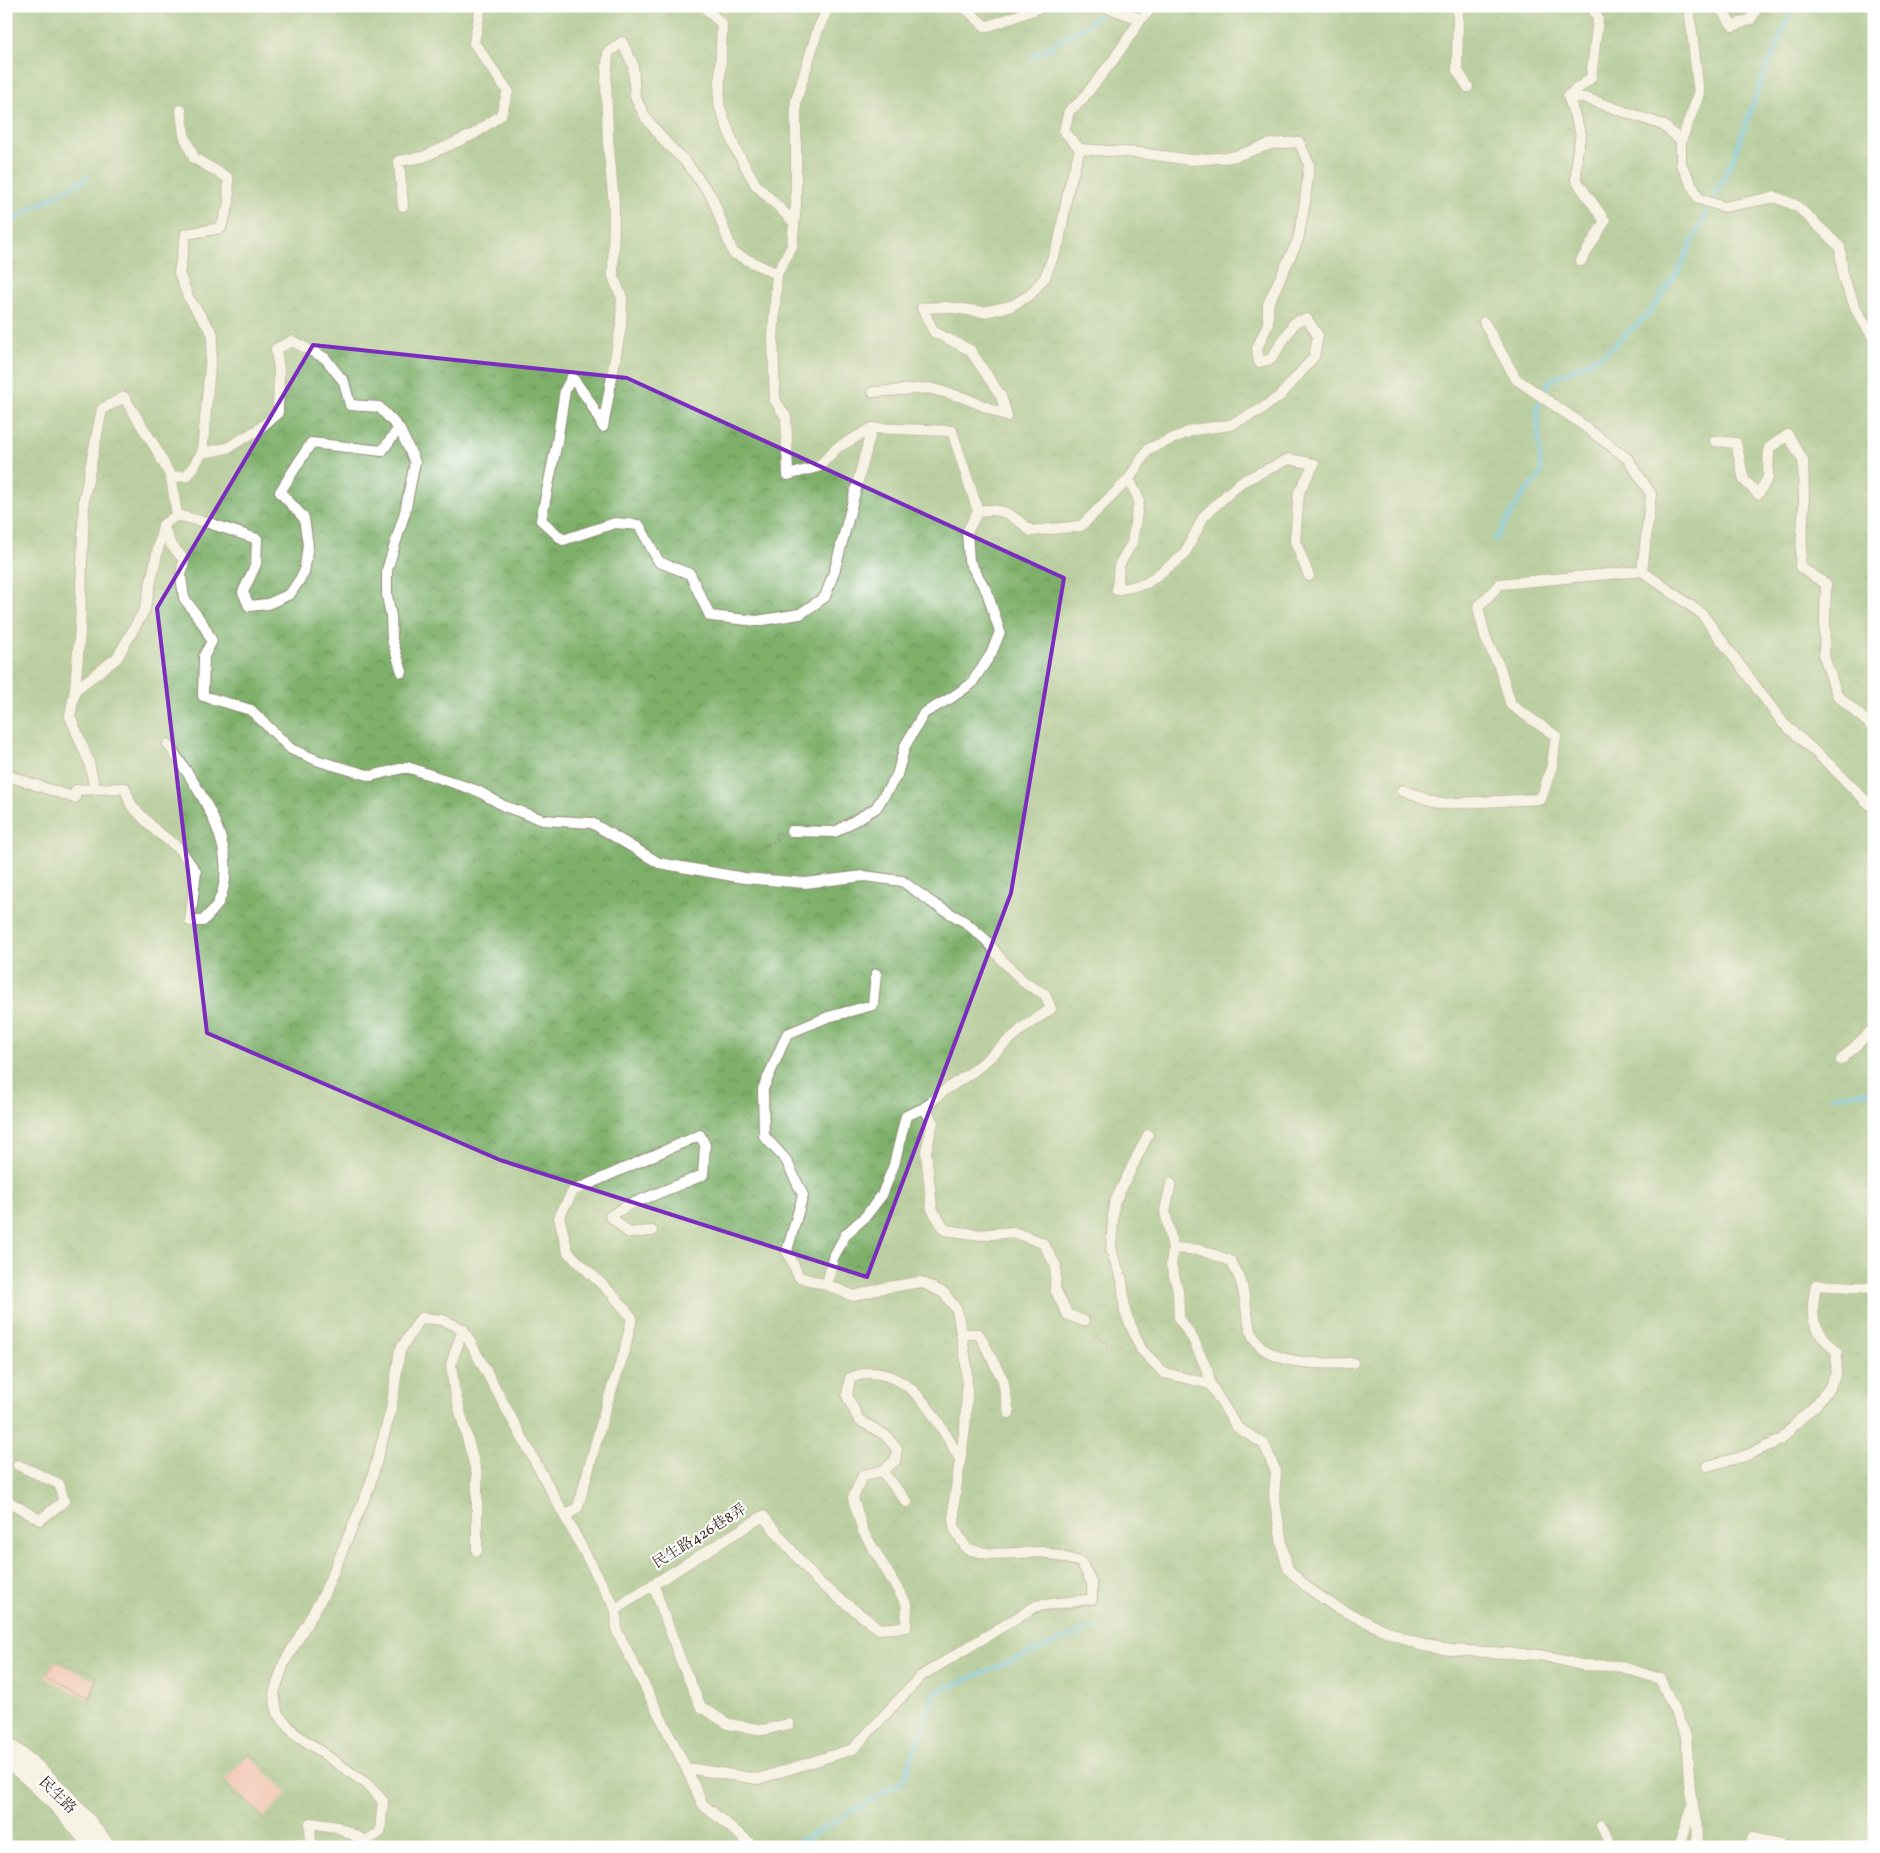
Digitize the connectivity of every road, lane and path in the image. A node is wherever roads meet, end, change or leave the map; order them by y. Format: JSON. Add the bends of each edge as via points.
{"nodes":[{"id":1,"x":481,"y":6,"type":"edge"},
{"id":2,"x":703,"y":6,"type":"edge"},
{"id":3,"x":829,"y":6,"type":"edge"},
{"id":4,"x":963,"y":6,"type":"edge"},
{"id":5,"x":1044,"y":6,"type":"edge"},
{"id":6,"x":1102,"y":6,"type":"edge"},
{"id":7,"x":1154,"y":6,"type":"edge"},
{"id":8,"x":1455,"y":6,"type":"edge"},
{"id":9,"x":1592,"y":6,"type":"edge"},
{"id":10,"x":1689,"y":6,"type":"edge"},
{"id":11,"x":1718,"y":6,"type":"edge"},
{"id":12,"x":1758,"y":6,"type":"edge"},
{"id":13,"x":1142,"y":19,"type":"junction"},
{"id":14,"x":1468,"y":87,"type":"dead end"},
{"id":15,"x":1568,"y":96,"type":"junction"},
{"id":16,"x":182,"y":110,"type":"dead end"},
{"id":17,"x":1681,"y":141,"type":"junction"},
{"id":18,"x":1080,"y":149,"type":"junction"},
{"id":19,"x":403,"y":206,"type":"dead end"},
{"id":20,"x":794,"y":222,"type":"junction"},
{"id":21,"x":1581,"y":261,"type":"dead end"},
{"id":22,"x":777,"y":274,"type":"junction"},
{"id":23,"x":1484,"y":322,"type":"dead end"},
{"id":24,"x":1874,"y":340,"type":"edge"},
{"id":25,"x":873,"y":392,"type":"dead end"},
{"id":26,"x":399,"y":428,"type":"junction"},
{"id":27,"x":872,"y":428,"type":"junction"},
{"id":28,"x":1715,"y":441,"type":"dead end"},
{"id":29,"x":202,"y":453,"type":"junction"},
{"id":30,"x":171,"y":478,"type":"junction"},
{"id":31,"x":1129,"y":479,"type":"junction"},
{"id":32,"x":978,"y":511,"type":"junction"},
{"id":33,"x":177,"y":515,"type":"junction"},
{"id":34,"x":163,"y":525,"type":"junction"},
{"id":35,"x":1642,"y":571,"type":"junction"},
{"id":36,"x":1309,"y":576,"type":"dead end"},
{"id":37,"x":402,"y":672,"type":"dead end"},
{"id":38,"x":75,"y":690,"type":"junction"},
{"id":39,"x":1874,"y":728,"type":"edge"},
{"id":40,"x":168,"y":744,"type":"dead end"},
{"id":41,"x":6,"y":775,"type":"edge"},
{"id":42,"x":95,"y":789,"type":"junction"},
{"id":43,"x":1403,"y":790,"type":"dead end"},
{"id":44,"x":1874,"y":808,"type":"edge"},
{"id":45,"x":791,"y":832,"type":"joint"},
{"id":46,"x":713,"y":872,"type":"junction"},
{"id":47,"x":876,"y":974,"type":"dead end"},
{"id":48,"x":1874,"y":1028,"type":"edge"},
{"id":49,"x":1841,"y":1060,"type":"dead end"},
{"id":50,"x":924,"y":1108,"type":"junction"},
{"id":51,"x":1148,"y":1134,"type":"dead end"},
{"id":52,"x":1171,"y":1184,"type":"dead end"},
{"id":53,"x":652,"y":1231,"type":"dead end"},
{"id":54,"x":1173,"y":1248,"type":"junction"},
{"id":55,"x":827,"y":1284,"type":"junction"},
{"id":56,"x":1874,"y":1288,"type":"edge"},
{"id":57,"x":1084,"y":1321,"type":"joint"},
{"id":58,"x":462,"y":1329,"type":"junction"},
{"id":59,"x":961,"y":1334,"type":"junction"},
{"id":60,"x":1141,"y":1349,"type":"junction"},
{"id":61,"x":1353,"y":1363,"type":"dead end"},
{"id":62,"x":1210,"y":1384,"type":"junction"},
{"id":63,"x":1008,"y":1412,"type":"dead end"},
{"id":64,"x":960,"y":1459,"type":"junction"},
{"id":65,"x":18,"y":1465,"type":"dead end"},
{"id":66,"x":1706,"y":1466,"type":"dead end"},
{"id":67,"x":882,"y":1471,"type":"junction"},
{"id":68,"x":6,"y":1500,"type":"edge"},
{"id":69,"x":907,"y":1502,"type":"dead end"},
{"id":70,"x":565,"y":1517,"type":"junction"},
{"id":71,"x":477,"y":1551,"type":"dead end"},
{"id":72,"x":653,"y":1584,"type":"junction"},
{"id":73,"x":616,"y":1610,"type":"junction"},
{"id":74,"x":789,"y":1724,"type":"dead end"},
{"id":75,"x":6,"y":1752,"type":"edge"},
{"id":76,"x":686,"y":1768,"type":"junction"},
{"id":77,"x":1693,"y":1805,"type":"junction"},
{"id":78,"x":1601,"y":1825,"type":"dead end"},
{"id":79,"x":100,"y":1847,"type":"edge"},
{"id":80,"x":315,"y":1847,"type":"edge"},
{"id":81,"x":755,"y":1847,"type":"edge"},
{"id":82,"x":1606,"y":1847,"type":"edge"},
{"id":83,"x":1678,"y":1847,"type":"edge"},
{"id":84,"x":1697,"y":1847,"type":"edge"},
{"id":85,"x":1751,"y":1847,"type":"edge"},
{"id":86,"x":1783,"y":1847,"type":"edge"}],
"edges":[{"from":1,"to":19,"type":"lane","via":[[474,43],[508,91],[501,115],[474,134],[423,157],[399,162]]},
{"from":2,"to":20,"type":"lane","via":[[722,24],[719,105],[735,148],[756,185]]},
{"from":3,"to":20,"type":"lane","via":[[818,29],[796,101]]},
{"from":4,"to":5,"type":"lane","via":[[986,27]]},
{"from":6,"to":13,"type":"lane"},
{"from":7,"to":13,"type":"lane"},
{"from":8,"to":14,"type":"lane","via":[[1458,10],[1457,70]]},
{"from":9,"to":15,"type":"lane","via":[[1598,19],[1591,78]]},
{"from":10,"to":17,"type":"lane","via":[[1698,94]]},
{"from":11,"to":12,"type":"lane","via":[[1733,26],[1751,18]]},
{"from":13,"to":18,"type":"lane","via":[[1080,102],[1069,111],[1064,131]]},
{"from":15,"to":17,"type":"lane","via":[[1585,98],[1663,125]]},
{"from":15,"to":21,"type":"lane","via":[[1581,134],[1576,180],[1604,221]]},
{"from":16,"to":29,"type":"lane","via":[[184,135],[194,158],[228,178],[229,203],[221,228],[186,234],[179,273],[188,297],[213,334]]},
{"from":17,"to":24,"type":"lane","via":[[1681,164],[1699,199],[1724,207],[1775,197],[1797,206],[1840,247],[1843,278]]},
{"from":18,"to":25,"type":"lane","via":[[1068,190],[1059,242],[1045,277],[1030,295],[1011,306],[984,312],[946,307],[922,308],[934,332],[970,350],[1002,396],[1007,416],[965,398],[929,388]]},
{"from":18,"to":31,"type":"lane","via":[[1140,152],[1191,160],[1232,157],[1271,144],[1299,142],[1309,164],[1298,240],[1268,304],[1268,324],[1256,348],[1259,362],[1270,359],[1295,322],[1307,318],[1318,336],[1314,357],[1280,396],[1260,410],[1230,425],[1193,430],[1148,449]]},
{"from":20,"to":22,"type":"lane","via":[[792,246]]},
{"from":22,"to":27,"type":"lane","via":[[773,338],[775,400],[786,417],[788,475],[818,467],[837,448]]},
{"from":22,"to":27,"type":"lane","via":[[733,254],[712,197],[638,104],[633,65],[622,42],[608,53],[606,81],[614,205],[613,276],[622,298],[622,326],[603,427],[572,377],[565,390],[541,520],[562,540],[615,523],[639,525],[659,562],[690,574],[710,616],[757,622],[800,614],[825,597]]},
{"from":23,"to":35,"type":"lane","via":[[1516,379],[1628,458],[1651,494]]},
{"from":26,"to":29,"type":"lane","via":[[379,407],[350,405],[344,382],[325,358],[292,341],[276,349],[278,413],[258,430],[227,448]]},
{"from":26,"to":33,"type":"lane","via":[[382,451],[312,443],[280,492],[304,518],[308,545],[304,573],[290,594],[268,604],[249,606],[243,592],[256,564],[257,539]]},
{"from":26,"to":37,"type":"lane","via":[[415,462],[405,512],[387,570],[392,640]]},
{"from":27,"to":32,"type":"lane","via":[[952,431]]},
{"from":28,"to":39,"type":"lane","via":[[1736,443],[1744,480],[1758,494],[1768,478],[1768,448],[1788,435],[1803,460],[1800,567],[1826,584],[1824,656],[1837,695]]},
{"from":29,"to":30,"type":"lane","via":[[188,476]]},
{"from":30,"to":33,"type":"lane"},
{"from":30,"to":38,"type":"lane","via":[[124,397],[102,409],[84,499]]},
{"from":31,"to":32,"type":"lane","via":[[1081,526],[1031,531],[1014,516],[991,509]]},
{"from":31,"to":36,"type":"lane","via":[[1139,500],[1132,543],[1119,565],[1117,590],[1147,583],[1184,555],[1204,516],[1228,493],[1241,482],[1288,459],[1314,464],[1299,492],[1295,541]]},
{"from":32,"to":45,"type":"lane","via":[[967,532],[969,560],[987,592],[1000,632],[991,654],[971,684],[924,712],[905,746],[896,775],[876,808],[835,832]]},
{"from":33,"to":34,"type":"lane"},
{"from":34,"to":38,"type":"lane","via":[[145,609],[117,658]]},
{"from":34,"to":46,"type":"lane","via":[[170,543],[184,560],[181,576],[184,598],[212,641],[204,656],[202,696],[251,710],[291,749],[319,761],[372,776],[407,767],[478,791],[504,806],[543,820],[592,824],[659,863]]},
{"from":35,"to":43,"type":"lane","via":[[1500,584],[1478,607],[1486,639],[1500,668],[1511,705],[1556,736],[1552,766],[1541,799],[1439,804]]},
{"from":35,"to":44,"type":"lane","via":[[1702,614],[1783,723]]},
{"from":38,"to":42,"type":"lane","via":[[70,716]]},
{"from":40,"to":42,"type":"lane","via":[[213,815],[223,850],[226,877],[218,904],[203,920],[190,921],[196,872],[180,849],[156,831],[131,805],[125,788]]},
{"from":41,"to":42,"type":"lane","via":[[75,798],[76,790]]},
{"from":45,"to":46,"type":"path"},
{"from":46,"to":50,"type":"lane","via":[[804,884],[864,876],[902,881],[965,922],[1026,984],[1045,994],[1051,1009]]},
{"from":47,"to":55,"type":"lane","via":[[873,1005],[828,1017],[787,1034],[763,1088],[764,1136],[786,1160],[803,1195],[787,1251],[799,1277]]},
{"from":48,"to":49,"type":"lane"},
{"from":50,"to":55,"type":"lane","via":[[906,1116],[894,1165],[882,1195],[846,1234],[833,1258]]},
{"from":50,"to":57,"type":"lane","via":[[933,1122],[926,1151],[932,1209],[945,1230],[981,1235],[1012,1232],[1043,1243],[1056,1266],[1055,1290],[1068,1315]]},
{"from":51,"to":60,"type":"lane","via":[[1114,1203],[1112,1250],[1122,1280],[1125,1312]]},
{"from":52,"to":54,"type":"lane","via":[[1165,1211]]},
{"from":53,"to":70,"type":"lane","via":[[629,1233],[610,1216],[703,1175],[705,1145],[700,1135],[573,1191],[559,1216],[568,1252],[632,1318],[578,1507]]},
{"from":54,"to":61,"type":"lane","via":[[1201,1250],[1232,1261],[1241,1282],[1253,1336],[1266,1352],[1318,1364]]},
{"from":54,"to":62,"type":"lane","via":[[1171,1265],[1178,1290],[1179,1318],[1193,1340]]},
{"from":55,"to":59,"type":"lane","via":[[854,1296],[921,1282],[944,1293],[958,1310]]},
{"from":56,"to":66,"type":"lane","via":[[1816,1285],[1813,1322],[1837,1352],[1836,1374],[1829,1388],[1781,1440],[1745,1456]]},
{"from":57,"to":60,"type":"path","via":[[1107,1345]]},
{"from":58,"to":70,"type":"lane"},
{"from":58,"to":71,"type":"lane","via":[[451,1364],[454,1389],[477,1474]]},
{"from":58,"to":80,"type":"lane","via":[[443,1320],[420,1318],[400,1350],[391,1410],[369,1488],[323,1596],[284,1663],[274,1693],[277,1713],[294,1732],[367,1784],[382,1801],[380,1832],[366,1841],[337,1827],[310,1823],[311,1844]]},
{"from":59,"to":63,"type":"lane","via":[[979,1334],[1004,1380]]},
{"from":59,"to":64,"type":"lane","via":[[967,1394]]},
{"from":60,"to":62,"type":"lane","via":[[1164,1373]]},
{"from":62,"to":77,"type":"lane","via":[[1237,1427],[1264,1444],[1276,1472],[1274,1495],[1288,1569],[1308,1588],[1352,1616],[1424,1646],[1540,1655],[1581,1665],[1619,1666],[1660,1679],[1686,1735]]},
{"from":64,"to":67,"type":"lane","via":[[926,1404],[898,1379],[871,1372],[850,1378],[847,1396],[859,1420],[885,1435],[897,1448],[895,1461]]},
{"from":64,"to":76,"type":"lane","via":[[954,1528],[967,1549],[990,1554],[1043,1552],[1081,1562],[1092,1583],[1092,1599],[1036,1606],[921,1676],[853,1749],[758,1779]]},
{"from":65,"to":68,"type":"lane","via":[[58,1484],[64,1502],[40,1520]]},
{"from":67,"to":69,"type":"lane"},
{"from":67,"to":72,"type":"lane","name":"民生路426巷8弄","via":[[863,1475],[854,1498],[863,1531],[907,1605],[906,1628],[879,1629],[818,1581],[763,1516]]},
{"from":70,"to":73,"type":"lane"},
{"from":72,"to":73,"type":"lane","name":"民生路426巷8弄"},
{"from":72,"to":74,"type":"lane","via":[[701,1707],[728,1724],[763,1730]]},
{"from":73,"to":76,"type":"lane","via":[[617,1631]]},
{"from":75,"to":79,"type":"street","name":"民生路","via":[[31,1770],[78,1818]]},
{"from":76,"to":81,"type":"lane","via":[[703,1805]]},
{"from":77,"to":83,"type":"lane"},
{"from":77,"to":84,"type":"lane"},
{"from":78,"to":82,"type":"lane","via":[[1608,1840]]},
{"from":85,"to":86,"type":"lane","via":[[1752,1838]]}]}
